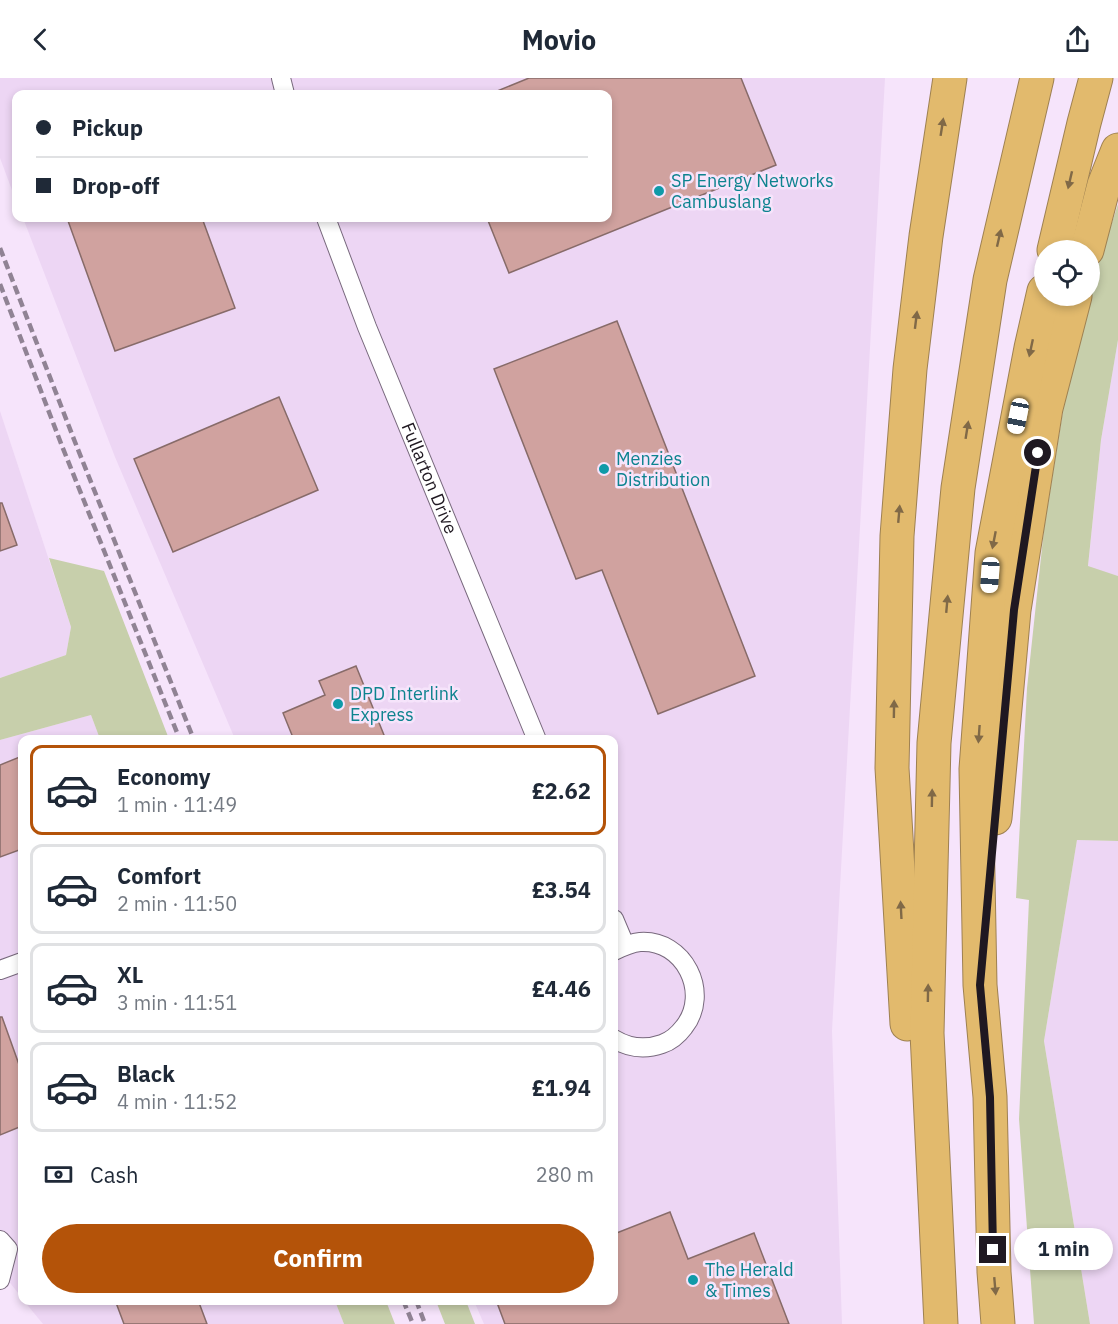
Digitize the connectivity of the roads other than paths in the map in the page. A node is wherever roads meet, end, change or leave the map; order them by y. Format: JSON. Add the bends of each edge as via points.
{"nodes":[{"id":1,"x":950,"y":78,"type":"edge"},
{"id":2,"x":1037,"y":78,"type":"edge"},
{"id":3,"x":1096,"y":78,"type":"edge"},
{"id":4,"x":1118,"y":150,"type":"edge"},
{"id":5,"x":328,"y":222,"type":"edge"},
{"id":6,"x":1056,"y":240,"type":"edge"},
{"id":7,"x":1090,"y":240,"type":"edge"},
{"id":8,"x":1041,"y":306,"type":"edge"},
{"id":9,"x":1072,"y":306,"type":"edge"},
{"id":10,"x":535,"y":735,"type":"edge"},
{"id":11,"x":619,"y":948,"type":"edge"},
{"id":12,"x":18,"y":963,"type":"edge"},
{"id":13,"x":0,"y":970,"type":"edge"},
{"id":14,"x":980,"y":985,"type":"junction"},
{"id":15,"x":618,"y":1042,"type":"edge"},
{"id":16,"x":0,"y":1240,"type":"edge"},
{"id":17,"x":0,"y":1280,"type":"edge"},
{"id":18,"x":940,"y":1324,"type":"edge"},
{"id":19,"x":998,"y":1324,"type":"edge"}],
"edges":[{"from":18,"to":1,"type":"highway","one_way":true,"via":[[908,1030],[892,768],[897,536],[909,381]]},
{"from":18,"to":2,"type":"highway","one_way":true,"via":[[927,1033],[934,743],[958,488],[986,303]]},
{"from":3,"to":6,"type":"highway","one_way":true},
{"from":4,"to":7,"type":"highway"},
{"from":5,"to":10,"type":"street","name":"Fullarton Drive"},
{"from":8,"to":14,"type":"highway","one_way":true,"via":[[992,553],[976,769]]},
{"from":9,"to":14,"type":"highway","via":[[1046,408],[1014,610]]},
{"from":11,"to":15,"type":"street","via":[[641,942],[672,951],[684,962],[696,992],[688,1022],[667,1042],[638,1048]]},
{"from":12,"to":13,"type":"street"},
{"from":14,"to":19,"type":"highway","one_way":true,"via":[[990,1097]]},
{"from":16,"to":17,"type":"street","via":[[8,1249]]}]}
